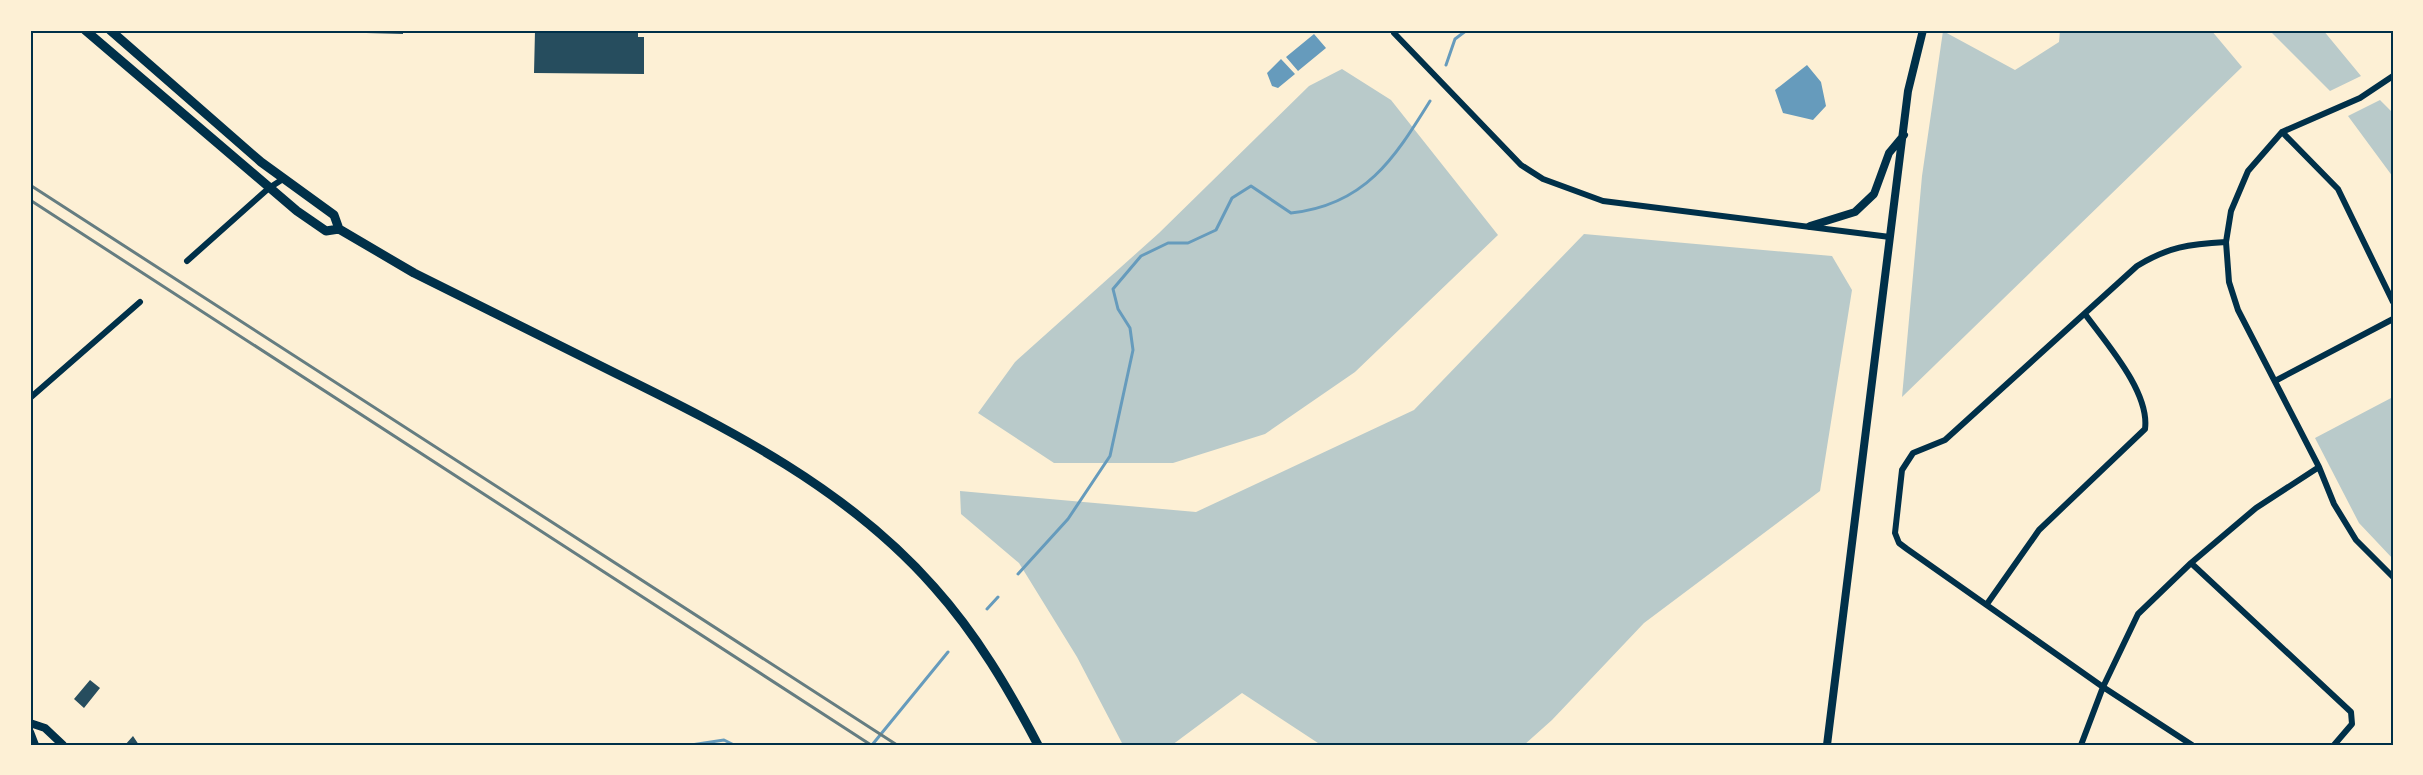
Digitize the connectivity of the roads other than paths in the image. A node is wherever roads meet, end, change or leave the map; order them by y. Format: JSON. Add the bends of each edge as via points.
{"nodes":[{"id":1,"x":85,"y":30,"type":"edge"},
{"id":2,"x":110,"y":30,"type":"edge"},
{"id":3,"x":1923,"y":30,"type":"edge"},
{"id":4,"x":1394,"y":33,"type":"dead end"},
{"id":5,"x":2393,"y":76,"type":"edge"},
{"id":6,"x":2282,"y":132,"type":"junction"},
{"id":7,"x":1904,"y":134,"type":"junction"},
{"id":8,"x":283,"y":179,"type":"junction"},
{"id":9,"x":269,"y":188,"type":"junction"},
{"id":10,"x":1810,"y":226,"type":"junction"},
{"id":11,"x":339,"y":229,"type":"junction"},
{"id":12,"x":1890,"y":237,"type":"junction"},
{"id":13,"x":2226,"y":242,"type":"junction"},
{"id":14,"x":187,"y":261,"type":"dead end"},
{"id":15,"x":140,"y":302,"type":"dead end"},
{"id":16,"x":2393,"y":302,"type":"edge"},
{"id":17,"x":2085,"y":314,"type":"junction"},
{"id":18,"x":2393,"y":319,"type":"edge"},
{"id":19,"x":2276,"y":381,"type":"junction"},
{"id":20,"x":30,"y":398,"type":"edge"},
{"id":21,"x":2319,"y":468,"type":"junction"},
{"id":22,"x":2191,"y":563,"type":"junction"},
{"id":23,"x":2393,"y":578,"type":"edge"},
{"id":24,"x":1987,"y":604,"type":"junction"},
{"id":25,"x":2103,"y":687,"type":"junction"},
{"id":26,"x":30,"y":723,"type":"edge"},
{"id":27,"x":30,"y":732,"type":"edge"},
{"id":28,"x":35,"y":745,"type":"edge"},
{"id":29,"x":63,"y":745,"type":"edge"},
{"id":30,"x":1038,"y":745,"type":"edge"},
{"id":31,"x":1827,"y":745,"type":"edge"},
{"id":32,"x":2081,"y":745,"type":"edge"},
{"id":33,"x":2192,"y":745,"type":"edge"},
{"id":34,"x":2334,"y":745,"type":"edge"}],
"edges":[{"from":1,"to":9,"type":"main road"},
{"from":2,"to":8,"type":"main road"},
{"from":3,"to":7,"type":"main road","via":[[1908,91]]},
{"from":4,"to":10,"type":"street","via":[[1521,165],[1543,179],[1603,201]]},
{"from":5,"to":6,"type":"street","via":[[2360,99]]},
{"from":6,"to":13,"type":"street","via":[[2248,171],[2231,212]]},
{"from":6,"to":16,"type":"street","via":[[2338,189]]},
{"from":7,"to":10,"type":"main road","via":[[1889,153],[1874,194],[1855,212]]},
{"from":7,"to":12,"type":"main road"},
{"from":8,"to":9,"type":"street"},
{"from":8,"to":11,"type":"main road","via":[[334,215]]},
{"from":9,"to":11,"type":"main road","via":[[326,231]]},
{"from":9,"to":14,"type":"street"},
{"from":10,"to":12,"type":"street"},
{"from":11,"to":30,"type":"main road","via":[[406,270],[729,429],[854,511],[933,586],[961,620],[999,671]]},
{"from":12,"to":31,"type":"main road"},
{"from":13,"to":17,"type":"street","via":[[2186,244],[2158,253],[2137,266]]},
{"from":13,"to":19,"type":"street","via":[[2229,282],[2238,310]]},
{"from":15,"to":20,"type":"street"},
{"from":17,"to":24,"type":"street","via":[[2119,360],[2143,404],[2145,429],[2039,530]]},
{"from":17,"to":24,"type":"street","via":[[1945,440],[1913,453],[1902,470],[1895,533],[1899,543]]},
{"from":18,"to":19,"type":"street"},
{"from":19,"to":21,"type":"street"},
{"from":21,"to":22,"type":"street","via":[[2256,508]]},
{"from":21,"to":23,"type":"street","via":[[2334,504],[2356,540]]},
{"from":22,"to":25,"type":"street","via":[[2138,614]]},
{"from":22,"to":34,"type":"street","via":[[2351,712],[2352,724]]},
{"from":24,"to":25,"type":"street"},
{"from":25,"to":32,"type":"street"},
{"from":25,"to":33,"type":"street"},
{"from":26,"to":29,"type":"main road","via":[[45,728]]},
{"from":27,"to":28,"type":"main road"}]}
